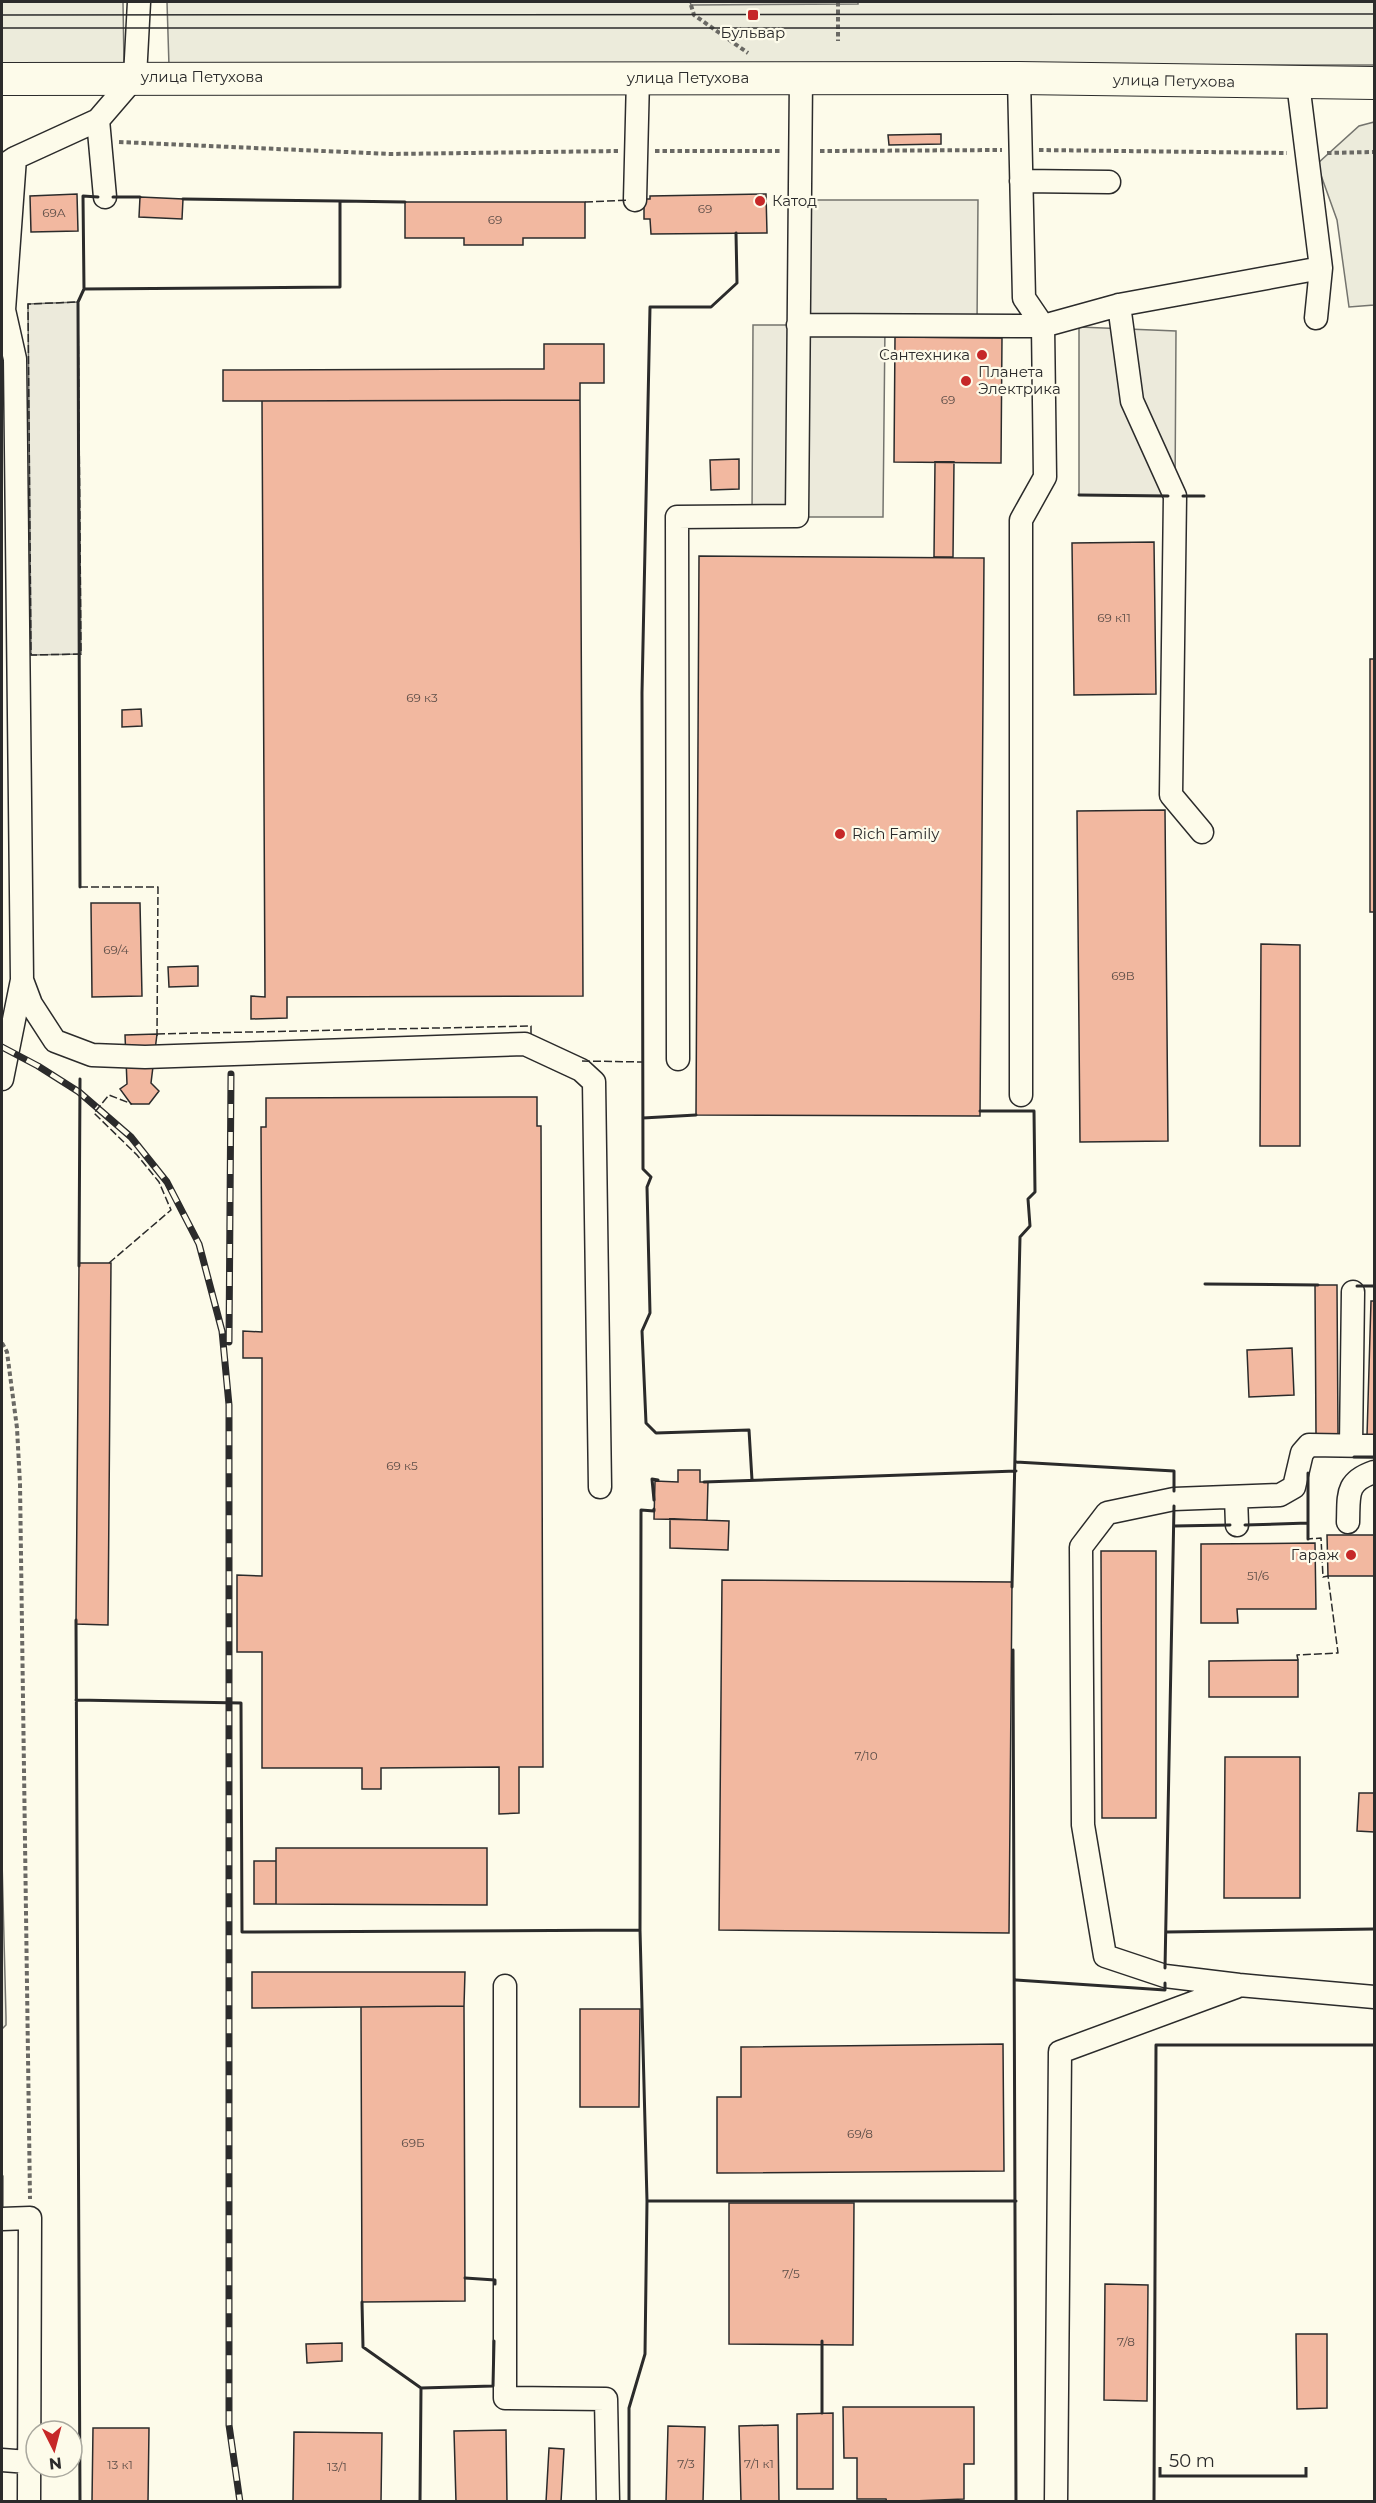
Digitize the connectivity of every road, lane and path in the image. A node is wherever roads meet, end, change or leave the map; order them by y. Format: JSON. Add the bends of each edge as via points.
{"nodes":[{"id":1,"x":139,"y":2,"type":"edge"},
{"id":2,"x":838,"y":2,"type":"edge"},
{"id":3,"x":691,"y":5,"type":"dead end"},
{"id":4,"x":838,"y":41,"type":"dead end"},
{"id":5,"x":748,"y":53,"type":"dead end"},
{"id":6,"x":135,"y":77,"type":"junction"},
{"id":7,"x":638,"y":78,"type":"junction"},
{"id":8,"x":801,"y":78,"type":"junction"},
{"id":9,"x":1019,"y":78,"type":"junction"},
{"id":10,"x":2,"y":79,"type":"edge"},
{"id":11,"x":1298,"y":83,"type":"junction"},
{"id":12,"x":1374,"y":83,"type":"edge"},
{"id":13,"x":99,"y":130,"type":"junction"},
{"id":14,"x":1021,"y":150,"type":"junction"},
{"id":15,"x":636,"y":151,"type":"junction"},
{"id":16,"x":800,"y":151,"type":"junction"},
{"id":17,"x":1374,"y":152,"type":"edge"},
{"id":18,"x":1305,"y":153,"type":"junction"},
{"id":19,"x":8,"y":163,"type":"edge"},
{"id":20,"x":1021,"y":181,"type":"junction"},
{"id":21,"x":1109,"y":182,"type":"dead end"},
{"id":22,"x":105,"y":197,"type":"dead end"},
{"id":23,"x":635,"y":200,"type":"dead end"},
{"id":24,"x":1321,"y":268,"type":"junction"},
{"id":25,"x":1119,"y":305,"type":"junction"},
{"id":26,"x":2,"y":312,"type":"edge"},
{"id":27,"x":1316,"y":318,"type":"dead end"},
{"id":28,"x":798,"y":326,"type":"junction"},
{"id":29,"x":1043,"y":326,"type":"junction"},
{"id":30,"x":1202,"y":832,"type":"dead end"},
{"id":31,"x":22,"y":980,"type":"junction"},
{"id":32,"x":678,"y":1059,"type":"dead end"},
{"id":33,"x":2,"y":1079,"type":"edge"},
{"id":34,"x":1021,"y":1095,"type":"dead end"},
{"id":35,"x":1353,"y":1292,"type":"dead end"},
{"id":36,"x":2,"y":1343,"type":"edge"},
{"id":37,"x":1351,"y":1445,"type":"junction"},
{"id":38,"x":1374,"y":1446,"type":"edge"},
{"id":39,"x":1374,"y":1472,"type":"edge"},
{"id":40,"x":600,"y":1488,"type":"dead end"},
{"id":41,"x":1236,"y":1497,"type":"junction"},
{"id":42,"x":1348,"y":1522,"type":"dead end"},
{"id":43,"x":1237,"y":1525,"type":"dead end"},
{"id":44,"x":1239,"y":1985,"type":"junction"},
{"id":45,"x":505,"y":1986,"type":"dead end"},
{"id":46,"x":1374,"y":1997,"type":"edge"},
{"id":47,"x":30,"y":2218,"type":"junction"},
{"id":48,"x":2,"y":2219,"type":"edge"},
{"id":49,"x":28,"y":2419,"type":"edge"},
{"id":50,"x":2,"y":2460,"type":"edge"},
{"id":51,"x":24,"y":2462,"type":"edge"},
{"id":52,"x":28,"y":2479,"type":"edge"},
{"id":53,"x":29,"y":2502,"type":"edge"},
{"id":54,"x":608,"y":2502,"type":"edge"},
{"id":55,"x":1056,"y":2502,"type":"edge"}],
"edges":[{"from":1,"to":6,"type":"street"},
{"from":2,"to":4,"type":"path"},
{"from":3,"to":5,"type":"path","via":[[694,15]]},
{"from":6,"to":7,"type":"highway","name":"улица Петухова"},
{"from":6,"to":10,"type":"highway","name":"улица Петухова"},
{"from":6,"to":13,"type":"street"},
{"from":7,"to":8,"type":"highway","name":"улица Петухова"},
{"from":7,"to":15,"type":"street"},
{"from":8,"to":9,"type":"highway","name":"улица Петухова"},
{"from":8,"to":16,"type":"street"},
{"from":9,"to":11,"type":"highway","name":"улица Петухова"},
{"from":9,"to":14,"type":"street"},
{"from":11,"to":12,"type":"highway","name":"улица Петухова"},
{"from":11,"to":18,"type":"street"},
{"from":13,"to":15,"type":"path","via":[[391,154]]},
{"from":13,"to":19,"type":"street"},
{"from":13,"to":22,"type":"street"},
{"from":14,"to":16,"type":"path"},
{"from":14,"to":18,"type":"path"},
{"from":14,"to":20,"type":"street"},
{"from":15,"to":16,"type":"path"},
{"from":15,"to":23,"type":"street"},
{"from":16,"to":28,"type":"street"},
{"from":17,"to":18,"type":"path"},
{"from":18,"to":24,"type":"street"},
{"from":19,"to":26,"type":"street"},
{"from":20,"to":21,"type":"street"},
{"from":20,"to":29,"type":"street","via":[[1024,298]]},
{"from":24,"to":25,"type":"street"},
{"from":24,"to":27,"type":"street"},
{"from":25,"to":29,"type":"street"},
{"from":25,"to":30,"type":"street","via":[[1132,401],[1175,496],[1170,795]]},
{"from":26,"to":31,"type":"street","via":[[15,359]]},
{"from":28,"to":29,"type":"street"},
{"from":28,"to":32,"type":"street","via":[[797,516],[677,517]]},
{"from":29,"to":34,"type":"street","via":[[1045,477],[1021,520]]},
{"from":31,"to":33,"type":"street"},
{"from":31,"to":40,"type":"street","via":[[31,1004],[55,1041],[92,1055],[145,1057],[525,1044],[581,1070],[594,1082]]},
{"from":35,"to":37,"type":"street"},
{"from":36,"to":47,"type":"path","via":[[7,1352],[16,1418],[20,1484]]},
{"from":37,"to":38,"type":"street"},
{"from":37,"to":41,"type":"street","via":[[1310,1445],[1302,1454],[1294,1487],[1280,1495]]},
{"from":39,"to":42,"type":"street","via":[[1358,1478],[1349,1491]]},
{"from":41,"to":43,"type":"street"},
{"from":41,"to":44,"type":"street","via":[[1174,1499],[1107,1513],[1081,1546],[1083,1825],[1106,1956],[1165,1976]]},
{"from":44,"to":46,"type":"street"},
{"from":44,"to":55,"type":"street","via":[[1060,2052]]},
{"from":45,"to":54,"type":"street","via":[[505,2398],[606,2399]]},
{"from":47,"to":48,"type":"street"},
{"from":47,"to":49,"type":"street"},
{"from":50,"to":51,"type":"street"},
{"from":52,"to":53,"type":"street"}]}
